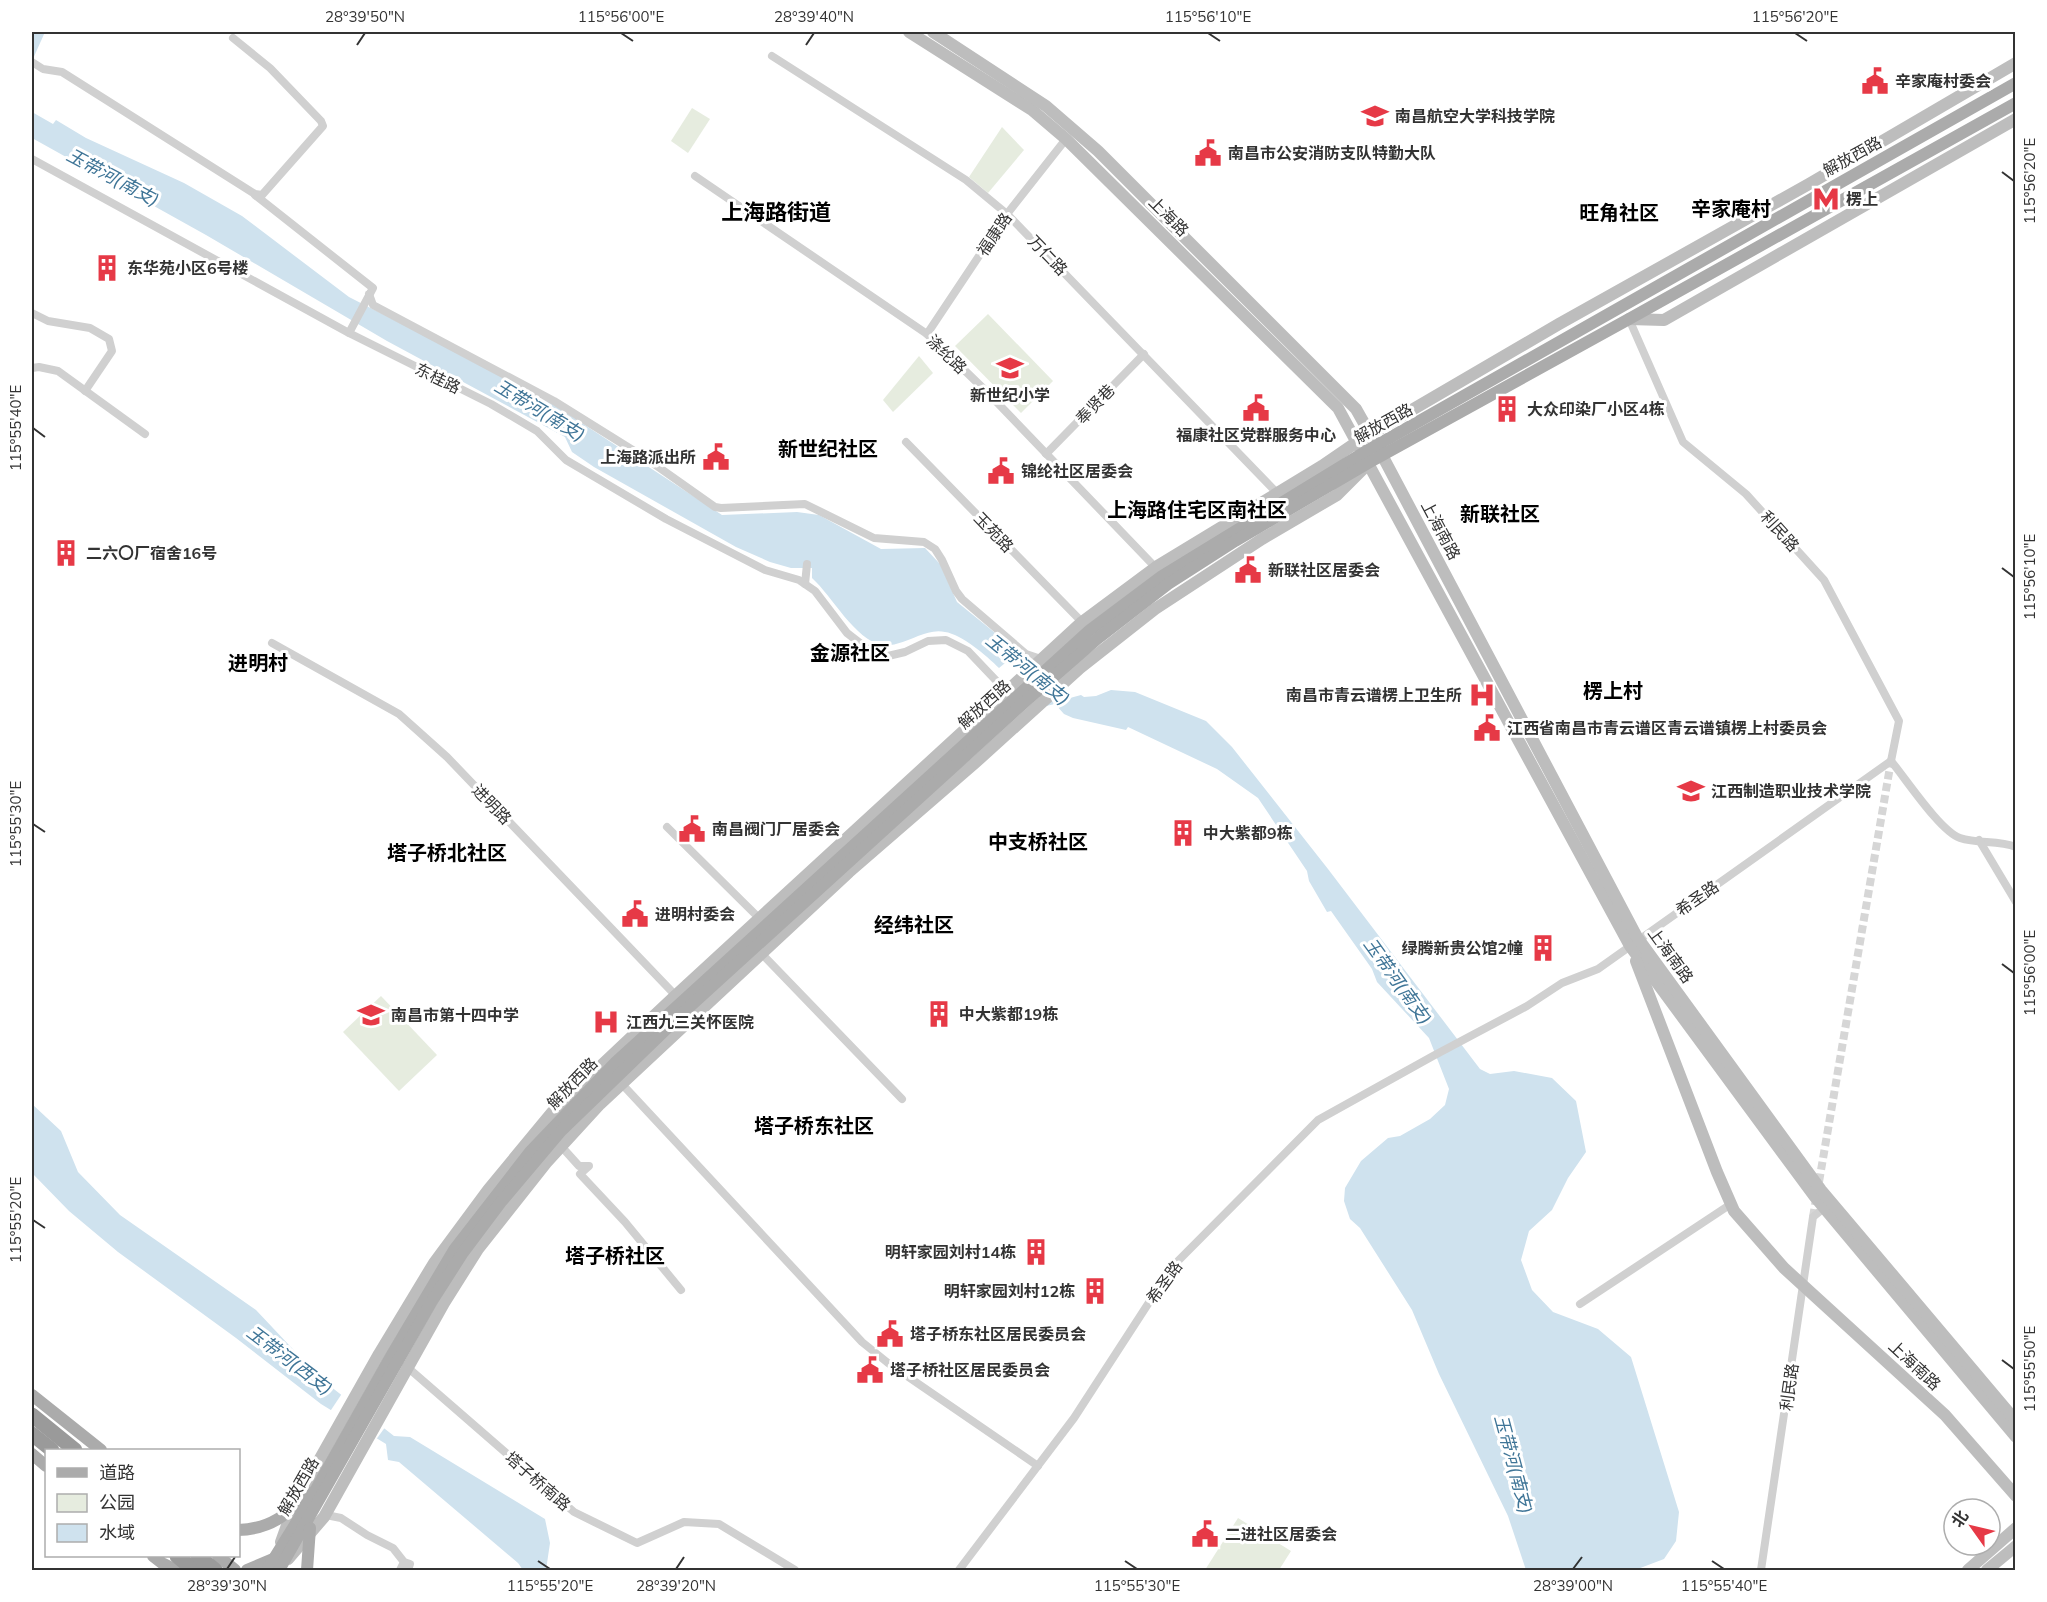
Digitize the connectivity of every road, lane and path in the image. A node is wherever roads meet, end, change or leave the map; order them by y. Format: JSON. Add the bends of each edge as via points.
{"nodes":[{"id":1,"x":909,"y":32,"type":"edge"},
{"id":2,"x":933,"y":32,"type":"edge"},
{"id":3,"x":233,"y":38,"type":"dead end"},
{"id":4,"x":772,"y":56,"type":"dead end"},
{"id":5,"x":32,"y":62,"type":"edge"},
{"id":6,"x":2016,"y":63,"type":"edge"},
{"id":7,"x":2016,"y":83,"type":"edge"},
{"id":8,"x":2016,"y":103,"type":"edge"},
{"id":9,"x":2016,"y":119,"type":"edge"},
{"id":10,"x":1066,"y":139,"type":"junction"},
{"id":11,"x":32,"y":159,"type":"edge"},
{"id":12,"x":695,"y":176,"type":"dead end"},
{"id":13,"x":255,"y":194,"type":"junction"},
{"id":14,"x":1007,"y":214,"type":"junction"},
{"id":15,"x":369,"y":294,"type":"junction"},
{"id":16,"x":32,"y":313,"type":"edge"},
{"id":17,"x":1629,"y":319,"type":"junction"},
{"id":18,"x":350,"y":330,"type":"junction"},
{"id":19,"x":927,"y":334,"type":"junction"},
{"id":20,"x":1144,"y":354,"type":"junction"},
{"id":21,"x":32,"y":368,"type":"edge"},
{"id":22,"x":85,"y":391,"type":"junction"},
{"id":23,"x":145,"y":434,"type":"dead end"},
{"id":24,"x":906,"y":442,"type":"dead end"},
{"id":25,"x":1376,"y":445,"type":"junction"},
{"id":26,"x":1363,"y":452,"type":"junction"},
{"id":27,"x":1046,"y":454,"type":"junction"},
{"id":28,"x":1281,"y":497,"type":"junction"},
{"id":29,"x":807,"y":564,"type":"dead end"},
{"id":30,"x":1159,"y":571,"type":"junction"},
{"id":31,"x":805,"y":584,"type":"junction"},
{"id":32,"x":1082,"y":622,"type":"junction"},
{"id":33,"x":272,"y":643,"type":"dead end"},
{"id":34,"x":1041,"y":659,"type":"junction"},
{"id":35,"x":1020,"y":695,"type":"junction"},
{"id":36,"x":1892,"y":761,"type":"junction"},
{"id":37,"x":667,"y":827,"type":"dead end"},
{"id":38,"x":1979,"y":840,"type":"junction"},
{"id":39,"x":2016,"y":847,"type":"edge"},
{"id":40,"x":2016,"y":902,"type":"edge"},
{"id":41,"x":759,"y":918,"type":"junction"},
{"id":42,"x":1634,"y":943,"type":"junction"},
{"id":43,"x":761,"y":953,"type":"junction"},
{"id":44,"x":679,"y":998,"type":"junction"},
{"id":45,"x":623,"y":1070,"type":"junction"},
{"id":46,"x":621,"y":1083,"type":"junction"},
{"id":47,"x":902,"y":1099,"type":"dead end"},
{"id":48,"x":562,"y":1142,"type":"junction"},
{"id":49,"x":1731,"y":1204,"type":"junction"},
{"id":50,"x":1824,"y":1208,"type":"junction"},
{"id":51,"x":1804,"y":1284,"type":"junction"},
{"id":52,"x":681,"y":1290,"type":"dead end"},
{"id":53,"x":1580,"y":1304,"type":"dead end"},
{"id":54,"x":416,"y":1313,"type":"junction"},
{"id":55,"x":403,"y":1364,"type":"junction"},
{"id":56,"x":376,"y":1392,"type":"junction"},
{"id":57,"x":32,"y":1395,"type":"edge"},
{"id":58,"x":32,"y":1401,"type":"edge"},
{"id":59,"x":32,"y":1415,"type":"edge"},
{"id":60,"x":2016,"y":1421,"type":"edge"},
{"id":61,"x":32,"y":1434,"type":"edge"},
{"id":62,"x":2016,"y":1437,"type":"edge"},
{"id":63,"x":347,"y":1443,"type":"junction"},
{"id":64,"x":32,"y":1444,"type":"edge"},
{"id":65,"x":51,"y":1449,"type":"edge"},
{"id":66,"x":74,"y":1449,"type":"edge"},
{"id":67,"x":94,"y":1449,"type":"edge"},
{"id":68,"x":99,"y":1449,"type":"edge"},
{"id":69,"x":32,"y":1454,"type":"edge"},
{"id":70,"x":45,"y":1455,"type":"edge"},
{"id":71,"x":45,"y":1465,"type":"edge"},
{"id":72,"x":1038,"y":1466,"type":"junction"},
{"id":73,"x":309,"y":1493,"type":"junction"},
{"id":74,"x":2016,"y":1496,"type":"edge"},
{"id":75,"x":326,"y":1515,"type":"junction"},
{"id":76,"x":310,"y":1528,"type":"junction"},
{"id":77,"x":2016,"y":1528,"type":"edge"},
{"id":78,"x":240,"y":1530,"type":"edge"},
{"id":79,"x":2016,"y":1546,"type":"edge"},
{"id":80,"x":154,"y":1557,"type":"edge"},
{"id":81,"x":171,"y":1557,"type":"edge"},
{"id":82,"x":178,"y":1557,"type":"edge"},
{"id":83,"x":199,"y":1557,"type":"edge"},
{"id":84,"x":221,"y":1557,"type":"edge"},
{"id":85,"x":221,"y":1557,"type":"edge"},
{"id":86,"x":281,"y":1565,"type":"edge"},
{"id":87,"x":404,"y":1568,"type":"edge"},
{"id":88,"x":176,"y":1570,"type":"edge"},
{"id":89,"x":187,"y":1570,"type":"edge"},
{"id":90,"x":194,"y":1570,"type":"edge"},
{"id":91,"x":215,"y":1570,"type":"edge"},
{"id":92,"x":229,"y":1570,"type":"edge"},
{"id":93,"x":235,"y":1570,"type":"edge"},
{"id":94,"x":247,"y":1570,"type":"edge"},
{"id":95,"x":267,"y":1570,"type":"edge"},
{"id":96,"x":307,"y":1570,"type":"edge"},
{"id":97,"x":795,"y":1570,"type":"edge"},
{"id":98,"x":959,"y":1570,"type":"edge"},
{"id":99,"x":1761,"y":1570,"type":"edge"},
{"id":100,"x":1968,"y":1570,"type":"edge"},
{"id":101,"x":1987,"y":1570,"type":"edge"}],
"edges":[{"from":1,"to":10,"type":"main road","name":"上海路","via":[[1032,110]]},
{"from":2,"to":25,"type":"main road","name":"上海路","via":[[1046,105],[1098,150],[1347,399]]},
{"from":3,"to":13,"type":"street","via":[[270,68],[323,126],[271,188],[262,195]]},
{"from":4,"to":14,"type":"street","name":"万仁路","via":[[966,180]]},
{"from":5,"to":13,"type":"street","via":[[43,69],[62,72]]},
{"from":6,"to":25,"type":"main road","via":[[1559,324]]},
{"from":7,"to":25,"type":"main road","name":"解放西路"},
{"from":8,"to":17,"type":"main road","name":"解放西路"},
{"from":9,"to":17,"type":"main road","via":[[1664,320]]},
{"from":10,"to":14,"type":"street","name":"福康路"},
{"from":10,"to":26,"type":"main road","name":"上海路","via":[[1338,408]]},
{"from":11,"to":18,"type":"street","name":"东桂路"},
{"from":12,"to":19,"type":"street","name":"涤纶路"},
{"from":13,"to":15,"type":"street","via":[[373,288]]},
{"from":14,"to":19,"type":"street","name":"福康路"},
{"from":14,"to":20,"type":"street","name":"万仁路"},
{"from":15,"to":18,"type":"street"},
{"from":15,"to":34,"type":"street","via":[[373,305],[554,401],[715,507],[805,504],[814,513],[874,538],[924,542],[935,549],[962,598],[1026,654]]},
{"from":16,"to":22,"type":"street","via":[[48,321],[90,328],[109,339],[112,351]]},
{"from":17,"to":25,"type":"main road","name":"解放西路"},
{"from":17,"to":36,"type":"street","name":"利民路","via":[[1683,442],[1746,494],[1824,580],[1899,721]]},
{"from":18,"to":31,"type":"street","name":"东桂路","via":[[537,431],[566,460],[666,519],[765,570]]},
{"from":19,"to":27,"type":"street","name":"涤纶路"},
{"from":20,"to":27,"type":"street","name":"奉贤巷"},
{"from":20,"to":28,"type":"street","name":"万仁路"},
{"from":21,"to":22,"type":"street","via":[[58,371]]},
{"from":22,"to":23,"type":"street"},
{"from":24,"to":32,"type":"street","name":"玉苑路"},
{"from":25,"to":26,"type":"main road","name":"解放西路"},
{"from":25,"to":42,"type":"main road","name":"上海南路"},
{"from":26,"to":28,"type":"main road","name":"解放西路"},
{"from":26,"to":35,"type":"main road","name":"解放西路","via":[[1168,584],[1097,639],[1074,667]]},
{"from":26,"to":42,"type":"main road","name":"上海南路"},
{"from":27,"to":30,"type":"street","name":"涤纶路"},
{"from":28,"to":30,"type":"main road","name":"解放西路"},
{"from":29,"to":31,"type":"street"},
{"from":30,"to":32,"type":"main road"},
{"from":30,"to":35,"type":"main road","name":"解放西路"},
{"from":31,"to":35,"type":"street","name":"东桂路","via":[[815,591],[847,633],[874,654],[888,656],[928,641],[946,640],[968,651]]},
{"from":32,"to":34,"type":"main road"},
{"from":33,"to":44,"type":"street","name":"进明路","via":[[399,714],[447,758]]},
{"from":34,"to":35,"type":"main road"},
{"from":35,"to":41,"type":"main road"},
{"from":35,"to":43,"type":"main road","via":[[849,872]]},
{"from":35,"to":44,"type":"main road","name":"解放西路"},
{"from":35,"to":45,"type":"main road","name":"解放西路"},
{"from":36,"to":38,"type":"street","via":[[1946,831],[1960,838]]},
{"from":36,"to":42,"type":"street","name":"希圣路"},
{"from":37,"to":41,"type":"street"},
{"from":38,"to":39,"type":"street"},
{"from":38,"to":40,"type":"street"},
{"from":41,"to":44,"type":"main road"},
{"from":42,"to":49,"type":"main road","name":"上海南路"},
{"from":42,"to":50,"type":"main road","name":"上海南路"},
{"from":42,"to":60,"type":"main road","name":"上海南路","via":[[1821,1190]]},
{"from":42,"to":72,"type":"street","name":"希圣路","via":[[1599,969],[1562,983],[1318,1120],[1172,1267],[1074,1418]]},
{"from":43,"to":46,"type":"main road"},
{"from":43,"to":47,"type":"street"},
{"from":44,"to":54,"type":"main road","name":"解放西路","via":[[530,1152],[454,1250]]},
{"from":44,"to":56,"type":"main road","via":[[554,1110],[502,1173],[434,1263]]},
{"from":45,"to":48,"type":"main road"},
{"from":45,"to":55,"type":"main road","name":"解放西路","via":[[561,1131],[462,1254],[432,1301]]},
{"from":46,"to":48,"type":"main road"},
{"from":46,"to":72,"type":"street","via":[[862,1342]]},
{"from":48,"to":52,"type":"street","via":[[579,1166],[589,1166],[580,1174]]},
{"from":48,"to":55,"type":"main road","via":[[478,1249]]},
{"from":48,"to":76,"type":"main road","via":[[505,1206],[440,1297]]},
{"from":49,"to":51,"type":"main road","name":"上海南路","via":[[1784,1268]]},
{"from":49,"to":53,"type":"street"},
{"from":50,"to":51,"type":"street","name":"利民路","via":[[1813,1217]]},
{"from":50,"to":62,"type":"main road","name":"上海南路"},
{"from":51,"to":74,"type":"main road","name":"上海南路","via":[[1945,1415]]},
{"from":51,"to":99,"type":"street","name":"利民路"},
{"from":54,"to":56,"type":"main road","name":"解放西路"},
{"from":54,"to":73,"type":"main road","via":[[378,1368]]},
{"from":55,"to":56,"type":"main road","name":"解放西路"},
{"from":55,"to":97,"type":"street","name":"塔子桥南路","via":[[574,1512],[637,1543],[684,1522],[719,1524]]},
{"from":56,"to":63,"type":"main road","name":"解放西路"},
{"from":56,"to":63,"type":"main road"},
{"from":57,"to":68,"type":"main road"},
{"from":58,"to":67,"type":"main road"},
{"from":59,"to":66,"type":"highway"},
{"from":61,"to":65,"type":"highway"},
{"from":63,"to":75,"type":"main road"},
{"from":63,"to":86,"type":"main road","name":"解放西路"},
{"from":63,"to":86,"type":"main road","via":[[295,1503]]},
{"from":64,"to":70,"type":"main road"},
{"from":69,"to":71,"type":"main road"},
{"from":72,"to":98,"type":"street","name":"希圣路"},
{"from":73,"to":78,"type":"main road","via":[[285,1516],[255,1529]]},
{"from":73,"to":86,"type":"main road"},
{"from":75,"to":86,"type":"main road"},
{"from":75,"to":87,"type":"street","via":[[341,1518],[393,1548]]},
{"from":76,"to":94,"type":"main road","via":[[281,1555]]},
{"from":76,"to":96,"type":"main road"},
{"from":77,"to":100,"type":"main road"},
{"from":79,"to":101,"type":"main road"},
{"from":80,"to":88,"type":"main road"},
{"from":81,"to":89,"type":"main road"},
{"from":82,"to":90,"type":"highway"},
{"from":83,"to":91,"type":"highway"},
{"from":84,"to":92,"type":"main road"},
{"from":85,"to":93,"type":"main road"},
{"from":86,"to":95,"type":"main road","name":"解放西路"}]}
